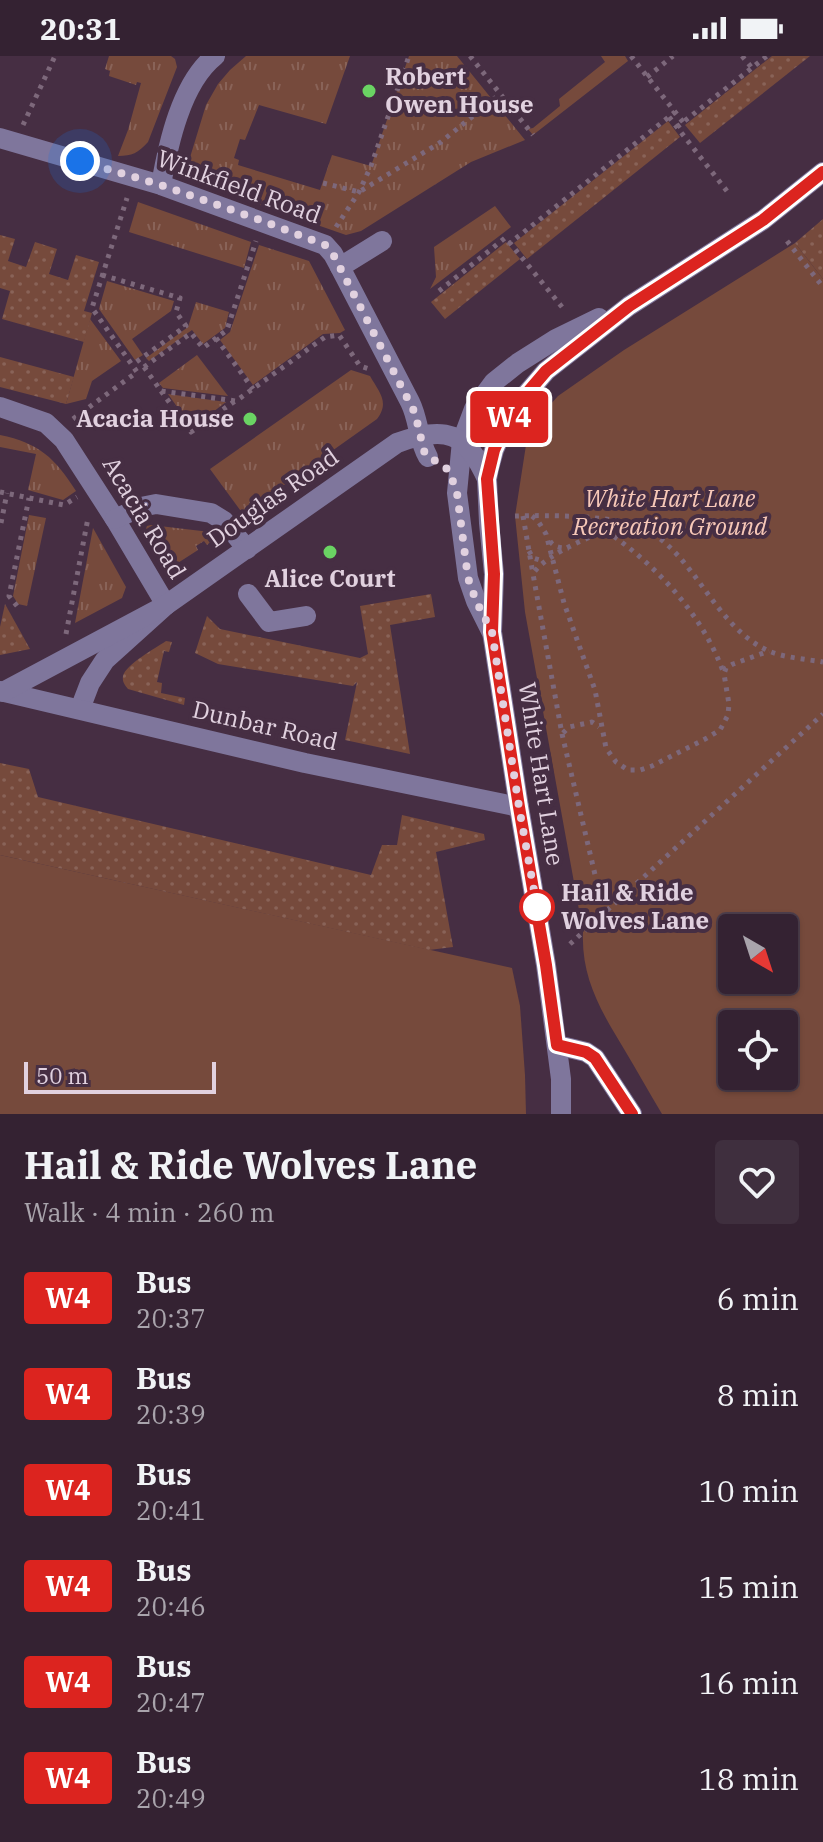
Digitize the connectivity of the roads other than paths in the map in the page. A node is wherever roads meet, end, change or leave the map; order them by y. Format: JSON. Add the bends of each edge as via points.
{"nodes":[{"id":1,"x":208,"y":58,"type":"edge"},
{"id":2,"x":0,"y":138,"type":"edge"},
{"id":3,"x":823,"y":172,"type":"edge"},
{"id":4,"x":161,"y":185,"type":"junction"},
{"id":5,"x":382,"y":241,"type":"dead end"},
{"id":6,"x":340,"y":267,"type":"junction"},
{"id":7,"x":629,"y":306,"type":"junction"},
{"id":8,"x":0,"y":407,"type":"edge"},
{"id":9,"x":420,"y":436,"type":"junction"},
{"id":10,"x":454,"y":437,"type":"junction"},
{"id":11,"x":428,"y":457,"type":"junction"},
{"id":12,"x":370,"y":462,"type":"junction"},
{"id":13,"x":487,"y":479,"type":"junction"},
{"id":14,"x":457,"y":493,"type":"junction"},
{"id":15,"x":115,"y":519,"type":"junction"},
{"id":16,"x":247,"y":549,"type":"junction"},
{"id":17,"x":248,"y":594,"type":"dead end"},
{"id":18,"x":166,"y":605,"type":"junction"},
{"id":19,"x":306,"y":616,"type":"dead end"},
{"id":20,"x":492,"y":632,"type":"junction"},
{"id":21,"x":2,"y":692,"type":"edge"},
{"id":22,"x":80,"y":709,"type":"junction"},
{"id":23,"x":519,"y":807,"type":"junction"},
{"id":24,"x":557,"y":1045,"type":"junction"},
{"id":25,"x":561,"y":1114,"type":"edge"},
{"id":26,"x":632,"y":1114,"type":"edge"}],
"edges":[{"from":1,"to":4,"type":"street","via":[[178,116]]},
{"from":2,"to":4,"type":"street","name":"Winkfield Road"},
{"from":3,"to":7,"type":"street","name":"White Hart Lane","via":[[763,220]]},
{"from":4,"to":6,"type":"street","name":"Winkfield Road","via":[[325,245]]},
{"from":5,"to":6,"type":"street"},
{"from":6,"to":9,"type":"street","name":"Winkfield Road","via":[[415,413]]},
{"from":7,"to":10,"type":"street","name":"White Hart Lane","via":[[518,363],[494,382]]},
{"from":7,"to":13,"type":"street","name":"White Hart Lane","via":[[534,384],[501,432]]},
{"from":8,"to":15,"type":"street","name":"Acacia Road","via":[[56,431]]},
{"from":9,"to":10,"type":"street","name":"Douglas Road"},
{"from":9,"to":11,"type":"street","name":"Winkfield Road"},
{"from":9,"to":12,"type":"street","name":"Douglas Road","via":[[397,443]]},
{"from":10,"to":13,"type":"street","via":[[472,450]]},
{"from":10,"to":14,"type":"street","name":"White Hart Lane"},
{"from":11,"to":12,"type":"street","name":"Douglas Road","via":[[411,454]]},
{"from":11,"to":14,"type":"street","via":[[445,466]]},
{"from":12,"to":16,"type":"street","name":"Douglas Road"},
{"from":13,"to":20,"type":"street","name":"White Hart Lane"},
{"from":14,"to":20,"type":"street","name":"White Hart Lane","via":[[468,578]]},
{"from":15,"to":16,"type":"street","via":[[156,504],[211,513]]},
{"from":15,"to":18,"type":"street","name":"Acacia Road"},
{"from":16,"to":18,"type":"street","name":"Douglas Road"},
{"from":17,"to":19,"type":"street","via":[[269,622]]},
{"from":18,"to":21,"type":"street","name":"Douglas Road"},
{"from":18,"to":22,"type":"street","name":"Douglas Road","via":[[105,660]]},
{"from":20,"to":23,"type":"street","name":"White Hart Lane"},
{"from":21,"to":22,"type":"street","name":"Dunbar Road"},
{"from":22,"to":23,"type":"street","name":"Dunbar Road"},
{"from":23,"to":24,"type":"street","name":"White Hart Lane"},
{"from":24,"to":25,"type":"street","name":"White Hart Lane"},
{"from":24,"to":26,"type":"street","via":[[595,1058]]}]}
